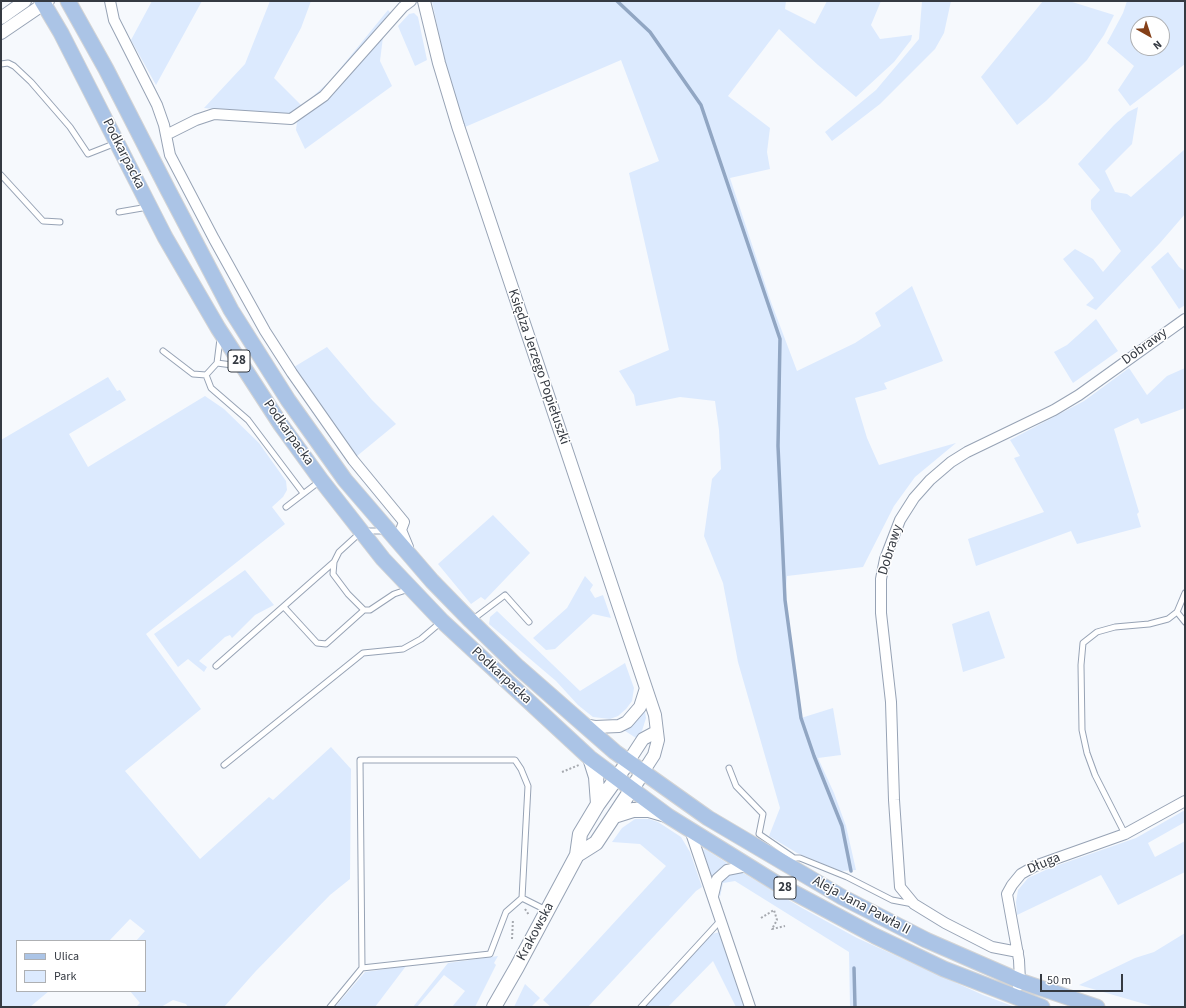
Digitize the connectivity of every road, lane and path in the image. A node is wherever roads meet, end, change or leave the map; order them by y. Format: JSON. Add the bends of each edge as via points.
{"nodes":[{"id":1,"x":25,"y":1,"type":"edge"},
{"id":2,"x":68,"y":1,"type":"edge"},
{"id":3,"x":110,"y":1,"type":"edge"},
{"id":4,"x":411,"y":1,"type":"edge"},
{"id":5,"x":424,"y":1,"type":"edge"},
{"id":6,"x":45,"y":2,"type":"edge"},
{"id":7,"x":1,"y":18,"type":"edge"},
{"id":8,"x":1,"y":33,"type":"edge"},
{"id":9,"x":1,"y":64,"type":"edge"},
{"id":10,"x":166,"y":134,"type":"junction"},
{"id":11,"x":117,"y":143,"type":"junction"},
{"id":12,"x":1,"y":175,"type":"edge"},
{"id":13,"x":150,"y":207,"type":"junction"},
{"id":14,"x":119,"y":212,"type":"dead end"},
{"id":15,"x":60,"y":222,"type":"dead end"},
{"id":16,"x":1185,"y":319,"type":"edge"},
{"id":17,"x":218,"y":328,"type":"junction"},
{"id":18,"x":163,"y":351,"type":"dead end"},
{"id":19,"x":217,"y":363,"type":"junction"},
{"id":20,"x":206,"y":375,"type":"junction"},
{"id":21,"x":248,"y":375,"type":"junction"},
{"id":22,"x":321,"y":480,"type":"junction"},
{"id":23,"x":303,"y":493,"type":"junction"},
{"id":24,"x":286,"y":506,"type":"dead end"},
{"id":25,"x":396,"y":512,"type":"junction"},
{"id":26,"x":384,"y":526,"type":"junction"},
{"id":27,"x":362,"y":531,"type":"junction"},
{"id":28,"x":334,"y":562,"type":"junction"},
{"id":29,"x":417,"y":564,"type":"junction"},
{"id":30,"x":410,"y":588,"type":"junction"},
{"id":31,"x":1185,"y":593,"type":"edge"},
{"id":32,"x":284,"y":607,"type":"junction"},
{"id":33,"x":364,"y":610,"type":"junction"},
{"id":34,"x":1176,"y":612,"type":"junction"},
{"id":35,"x":442,"y":621,"type":"junction"},
{"id":36,"x":471,"y":621,"type":"junction"},
{"id":37,"x":529,"y":622,"type":"dead end"},
{"id":38,"x":1185,"y":622,"type":"edge"},
{"id":39,"x":216,"y":666,"type":"dead end"},
{"id":40,"x":646,"y":688,"type":"junction"},
{"id":41,"x":583,"y":724,"type":"junction"},
{"id":42,"x":656,"y":732,"type":"junction"},
{"id":43,"x":585,"y":761,"type":"junction"},
{"id":44,"x":628,"y":762,"type":"junction"},
{"id":45,"x":224,"y":765,"type":"dead end"},
{"id":46,"x":730,"y":768,"type":"dead end"},
{"id":47,"x":562,"y":772,"type":"dead end"},
{"id":48,"x":642,"y":772,"type":"junction"},
{"id":49,"x":616,"y":777,"type":"junction"},
{"id":50,"x":632,"y":789,"type":"junction"},
{"id":51,"x":1185,"y":801,"type":"edge"},
{"id":52,"x":598,"y":804,"type":"junction"},
{"id":53,"x":614,"y":816,"type":"junction"},
{"id":54,"x":668,"y":816,"type":"junction"},
{"id":55,"x":690,"y":830,"type":"junction"},
{"id":56,"x":759,"y":834,"type":"junction"},
{"id":57,"x":1125,"y":834,"type":"junction"},
{"id":58,"x":744,"y":840,"type":"junction"},
{"id":59,"x":577,"y":855,"type":"junction"},
{"id":60,"x":794,"y":858,"type":"junction"},
{"id":61,"x":747,"y":866,"type":"junction"},
{"id":62,"x":804,"y":876,"type":"junction"},
{"id":63,"x":713,"y":896,"type":"junction"},
{"id":64,"x":522,"y":898,"type":"junction"},
{"id":65,"x":914,"y":904,"type":"junction"},
{"id":66,"x":521,"y":908,"type":"dead end"},
{"id":67,"x":547,"y":911,"type":"junction"},
{"id":68,"x":529,"y":915,"type":"dead end"},
{"id":69,"x":513,"y":917,"type":"dead end"},
{"id":70,"x":761,"y":918,"type":"dead end"},
{"id":71,"x":720,"y":921,"type":"junction"},
{"id":72,"x":785,"y":926,"type":"dead end"},
{"id":73,"x":512,"y":939,"type":"dead end"},
{"id":74,"x":1018,"y":952,"type":"junction"},
{"id":75,"x":362,"y":968,"type":"junction"},
{"id":76,"x":1020,"y":981,"type":"junction"},
{"id":77,"x":1013,"y":997,"type":"junction"},
{"id":78,"x":330,"y":1007,"type":"edge"},
{"id":79,"x":494,"y":1007,"type":"edge"},
{"id":80,"x":641,"y":1007,"type":"edge"},
{"id":81,"x":750,"y":1007,"type":"edge"},
{"id":82,"x":1042,"y":1007,"type":"edge"},
{"id":83,"x":1097,"y":1007,"type":"edge"}],
"edges":[{"from":1,"to":7,"type":"street"},
{"from":2,"to":26,"type":"main road","name":"Podkarpacka","number":"28","via":[[232,310],[288,400],[345,480]]},
{"from":3,"to":10,"type":"street","via":[[114,20],[157,106]]},
{"from":4,"to":10,"type":"street","via":[[324,96],[291,118],[214,114]]},
{"from":5,"to":40,"type":"street","name":"Księdza Jerzego Popiełuszki","via":[[458,126]]},
{"from":6,"to":8,"type":"street"},
{"from":6,"to":11,"type":"main road","name":"Podkarpacka","number":"28"},
{"from":9,"to":11,"type":"lane","via":[[8,63],[14,66],[32,82],[70,127],[88,154]]},
{"from":10,"to":25,"type":"street","via":[[170,155],[200,215],[265,330],[331,430]]},
{"from":11,"to":13,"type":"main road","name":"Podkarpacka","number":"28"},
{"from":12,"to":15,"type":"lane","via":[[43,221]]},
{"from":13,"to":14,"type":"lane"},
{"from":13,"to":17,"type":"main road","name":"Podkarpacka","number":"28"},
{"from":16,"to":65,"type":"street","name":"Dobrawy","via":[[1079,395],[952,462],[930,480],[900,520],[885,559],[881,579],[881,613],[892,702],[894,800],[900,887]]},
{"from":17,"to":19,"type":"lane","via":[[220,346]]},
{"from":17,"to":21,"type":"main road","name":"Podkarpacka","number":"28"},
{"from":18,"to":20,"type":"lane","via":[[193,374]]},
{"from":19,"to":20,"type":"lane"},
{"from":19,"to":21,"type":"lane","via":[[232,365]]},
{"from":20,"to":23,"type":"lane","via":[[211,388],[248,420]]},
{"from":21,"to":22,"type":"main road","name":"Podkarpacka","number":"28"},
{"from":22,"to":23,"type":"lane"},
{"from":22,"to":27,"type":"main road","name":"Podkarpacka","number":"28"},
{"from":23,"to":24,"type":"lane"},
{"from":25,"to":26,"type":"street","via":[[397,516],[392,522]]},
{"from":25,"to":29,"type":"street","name":"Podkarpacka","via":[[404,522],[402,535]]},
{"from":26,"to":27,"type":"lane"},
{"from":26,"to":29,"type":"main road","name":"Podkarpacka","number":"28"},
{"from":27,"to":28,"type":"lane","via":[[339,552]]},
{"from":27,"to":30,"type":"main road","name":"Podkarpacka","number":"28"},
{"from":28,"to":32,"type":"lane"},
{"from":28,"to":33,"type":"lane","via":[[333,574]]},
{"from":29,"to":36,"type":"main road","name":"Podkarpacka","number":"28"},
{"from":30,"to":33,"type":"lane","via":[[394,594],[370,610]]},
{"from":30,"to":35,"type":"main road","name":"Podkarpacka","number":"28"},
{"from":31,"to":34,"type":"lane"},
{"from":32,"to":33,"type":"lane","via":[[317,643],[326,644]]},
{"from":32,"to":39,"type":"lane"},
{"from":34,"to":38,"type":"lane"},
{"from":34,"to":57,"type":"lane","via":[[1168,619],[1149,624],[1115,627],[1097,632],[1083,643],[1082,730],[1087,753],[1094,775]]},
{"from":35,"to":43,"type":"main road","name":"Podkarpacka","number":"28"},
{"from":35,"to":45,"type":"lane","via":[[421,639],[403,649],[363,653]]},
{"from":36,"to":37,"type":"lane","via":[[505,595]]},
{"from":36,"to":41,"type":"main road","name":"Podkarpacka","number":"28","via":[[518,667]]},
{"from":40,"to":41,"type":"street","via":[[640,707],[627,722],[619,726],[595,727]]},
{"from":40,"to":42,"type":"street","name":"Księdza Jerzego Popiełuszki","via":[[655,715]]},
{"from":41,"to":44,"type":"main road","name":"Podkarpacka","number":"28"},
{"from":42,"to":44,"type":"street","via":[[643,739]]},
{"from":42,"to":48,"type":"street","name":"Księdza Jerzego Popiełuszki","via":[[658,740],[654,755]]},
{"from":43,"to":47,"type":"path"},
{"from":43,"to":49,"type":"main road","name":"Podkarpacka","number":"28"},
{"from":43,"to":52,"type":"main road","via":[[596,777]]},
{"from":44,"to":48,"type":"main road","number":"28"},
{"from":44,"to":49,"type":"main road"},
{"from":46,"to":56,"type":"lane","via":[[736,786],[763,814]]},
{"from":48,"to":50,"type":"main road","name":"Księdza Jerzego Popiełuszki"},
{"from":48,"to":58,"type":"main road","name":"Aleja Jana Pawła II","number":"28"},
{"from":49,"to":50,"type":"main road","name":"Podkarpacka","number":"28"},
{"from":49,"to":52,"type":"main road","name":"Krakowska"},
{"from":50,"to":53,"type":"main road","name":"Krakowska"},
{"from":50,"to":54,"type":"main road","name":"Aleja Jana Pawła II","number":"28"},
{"from":51,"to":57,"type":"street","name":"Długa"},
{"from":52,"to":59,"type":"main road","name":"Krakowska","via":[[580,834]]},
{"from":53,"to":54,"type":"main road","via":[[633,810],[649,810]]},
{"from":53,"to":59,"type":"main road","name":"Krakowska","via":[[596,843]]},
{"from":54,"to":55,"type":"main road","name":"Aleja Jana Pawła II","number":"28"},
{"from":55,"to":61,"type":"main road","name":"Aleja Jana Pawła II","number":"28"},
{"from":55,"to":63,"type":"street"},
{"from":56,"to":58,"type":"lane"},
{"from":56,"to":60,"type":"lane"},
{"from":57,"to":74,"type":"street","name":"Długa","via":[[1035,866],[1020,874],[1007,894]]},
{"from":58,"to":62,"type":"main road","name":"Aleja Jana Pawła II","number":"28"},
{"from":59,"to":67,"type":"main road","name":"Krakowska"},
{"from":60,"to":62,"type":"lane"},
{"from":60,"to":65,"type":"lane","via":[[800,858],[847,877],[892,900]]},
{"from":61,"to":63,"type":"street","via":[[727,870],[718,879]]},
{"from":61,"to":77,"type":"main road","name":"Aleja Jana Pawła II","number":"28","via":[[875,936],[944,969]]},
{"from":62,"to":76,"type":"main road","name":"Aleja Jana Pawła II","number":"28","via":[[926,940]]},
{"from":63,"to":71,"type":"street"},
{"from":64,"to":67,"type":"lane"},
{"from":64,"to":75,"type":"lane","via":[[506,912],[490,954]]},
{"from":64,"to":75,"type":"lane","via":[[528,786],[515,760],[360,760]]},
{"from":65,"to":74,"type":"street","via":[[992,947]]},
{"from":66,"to":68,"type":"path"},
{"from":67,"to":79,"type":"main road","name":"Krakowska"},
{"from":69,"to":73,"type":"path"},
{"from":70,"to":72,"type":"path","via":[[774,910],[777,920],[772,929]]},
{"from":71,"to":80,"type":"lane"},
{"from":71,"to":81,"type":"street"},
{"from":74,"to":76,"type":"street","name":"Długa"},
{"from":75,"to":78,"type":"lane"},
{"from":76,"to":77,"type":"street","name":"Długa"},
{"from":76,"to":83,"type":"main road","name":"Aleja Jana Pawła II","number":"28"},
{"from":77,"to":82,"type":"main road","name":"Aleja Jana Pawła II","number":"28"}]}
